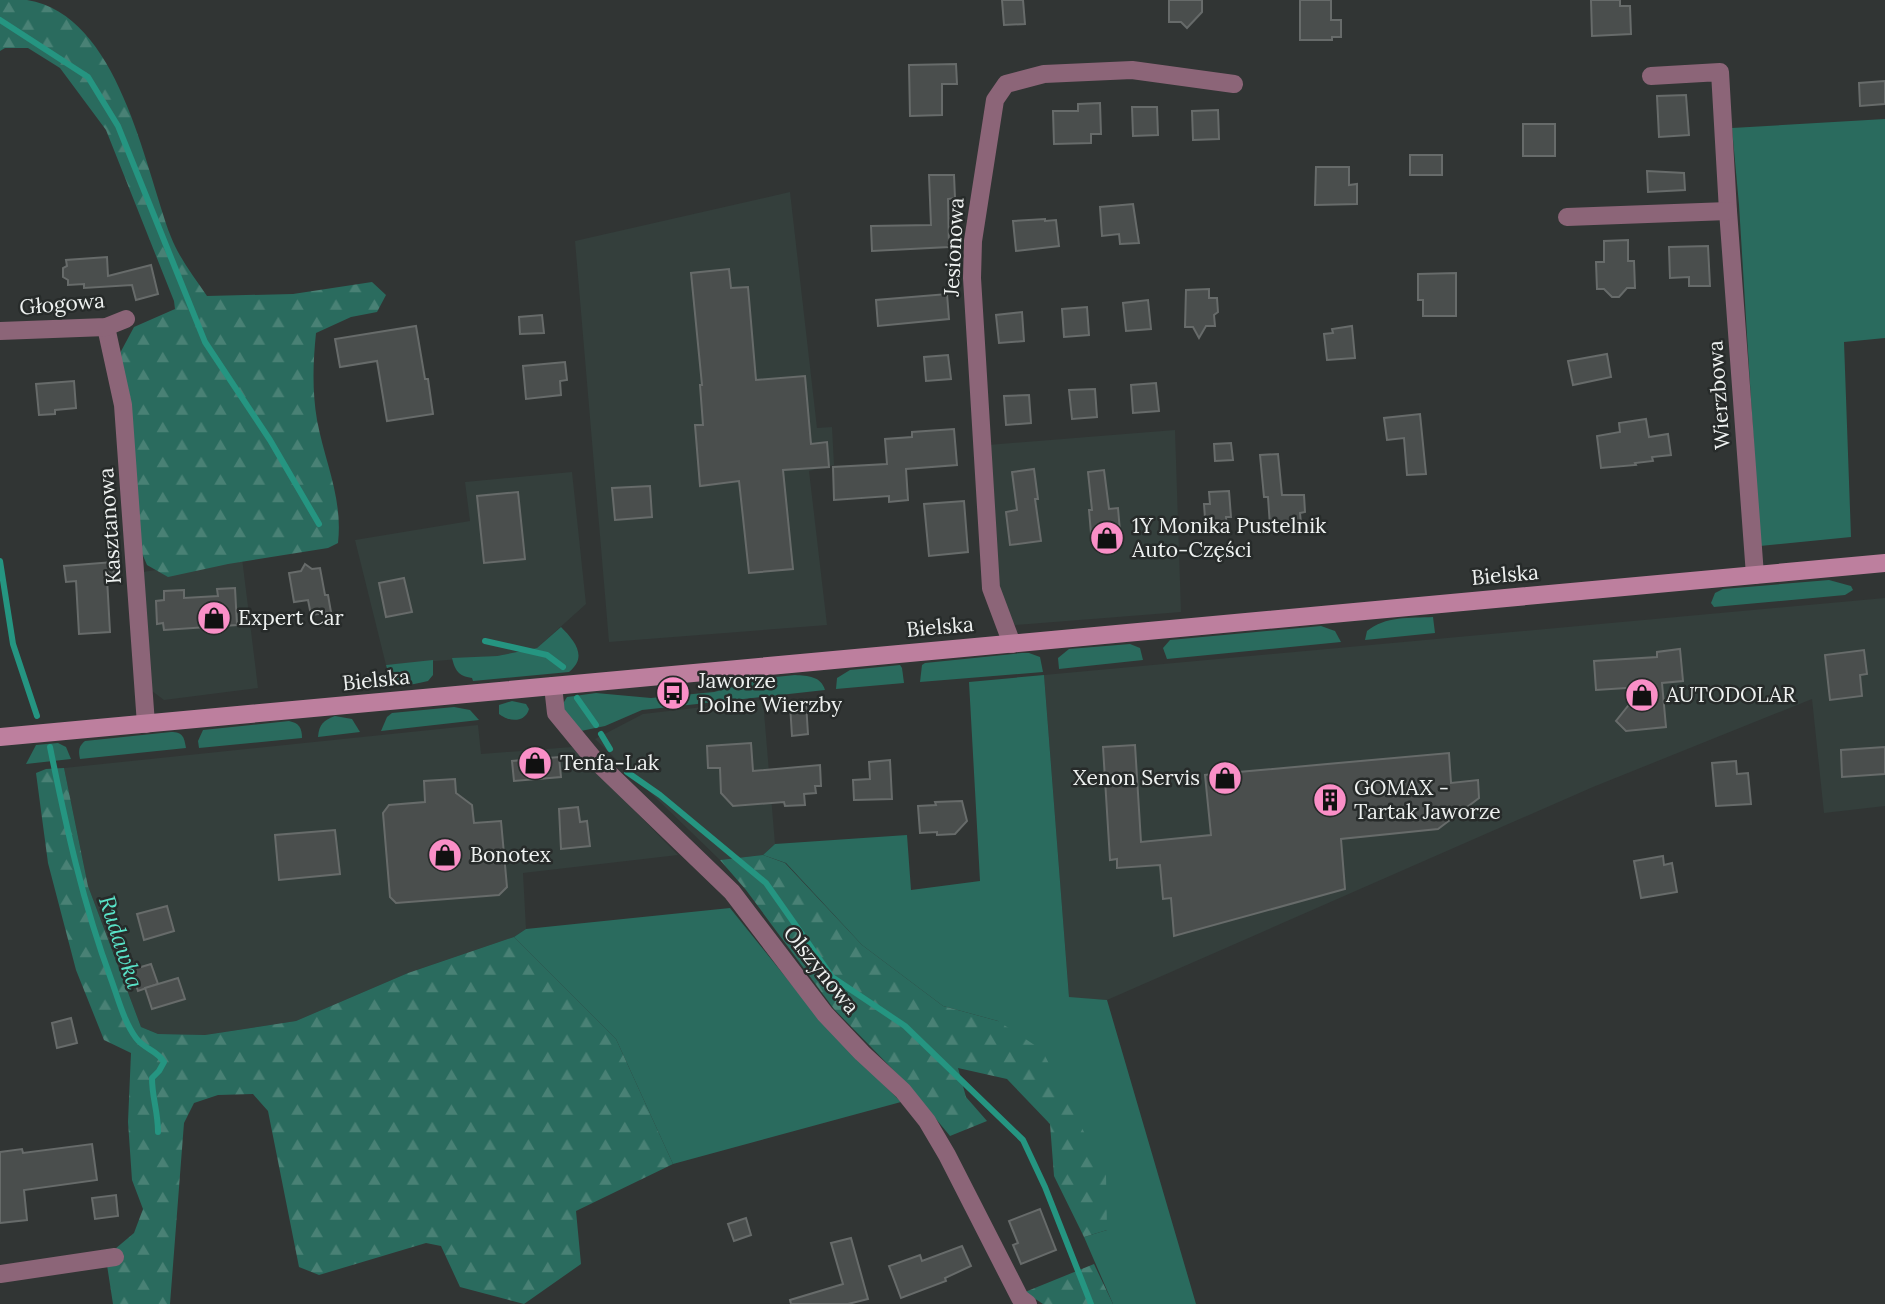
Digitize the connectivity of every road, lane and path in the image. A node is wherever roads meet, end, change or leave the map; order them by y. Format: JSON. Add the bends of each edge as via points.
{"nodes":[{"id":1,"x":1651,"y":76,"type":"dead end"},
{"id":2,"x":1234,"y":85,"type":"dead end"},
{"id":3,"x":1728,"y":211,"type":"junction"},
{"id":4,"x":1567,"y":217,"type":"dead end"},
{"id":5,"x":127,"y":319,"type":"dead end"},
{"id":6,"x":106,"y":327,"type":"junction"},
{"id":7,"x":0,"y":331,"type":"edge"},
{"id":8,"x":1885,"y":563,"type":"edge"},
{"id":9,"x":1755,"y":575,"type":"junction"},
{"id":10,"x":1012,"y":644,"type":"junction"},
{"id":11,"x":552,"y":686,"type":"junction"},
{"id":12,"x":146,"y":724,"type":"junction"},
{"id":13,"x":0,"y":737,"type":"edge"},
{"id":14,"x":115,"y":1257,"type":"dead end"},
{"id":15,"x":0,"y":1274,"type":"edge"},
{"id":16,"x":1028,"y":1304,"type":"edge"}],
"edges":[{"from":1,"to":3,"type":"street","name":"Wierzbowa","via":[[1720,72]]},
{"from":2,"to":10,"type":"street","name":"Jesionowa","via":[[1132,70],[1044,74],[1006,84],[995,100],[973,242],[972,278],[991,588]]},
{"from":3,"to":4,"type":"street"},
{"from":3,"to":9,"type":"street","name":"Wierzbowa"},
{"from":5,"to":6,"type":"street","name":"Głogowa"},
{"from":6,"to":7,"type":"street","name":"Głogowa"},
{"from":6,"to":12,"type":"street","name":"Kasztanowa","via":[[124,405]]},
{"from":8,"to":9,"type":"main road","name":"Bielska"},
{"from":9,"to":10,"type":"main road","name":"Bielska"},
{"from":10,"to":11,"type":"main road","name":"Bielska"},
{"from":11,"to":12,"type":"main road","name":"Bielska"},
{"from":11,"to":16,"type":"street","name":"Olszynowa","via":[[555,713],[593,758],[732,892],[825,1014],[927,1121],[1020,1298]]},
{"from":12,"to":13,"type":"main road","name":"Bielska"},
{"from":14,"to":15,"type":"street"}]}
